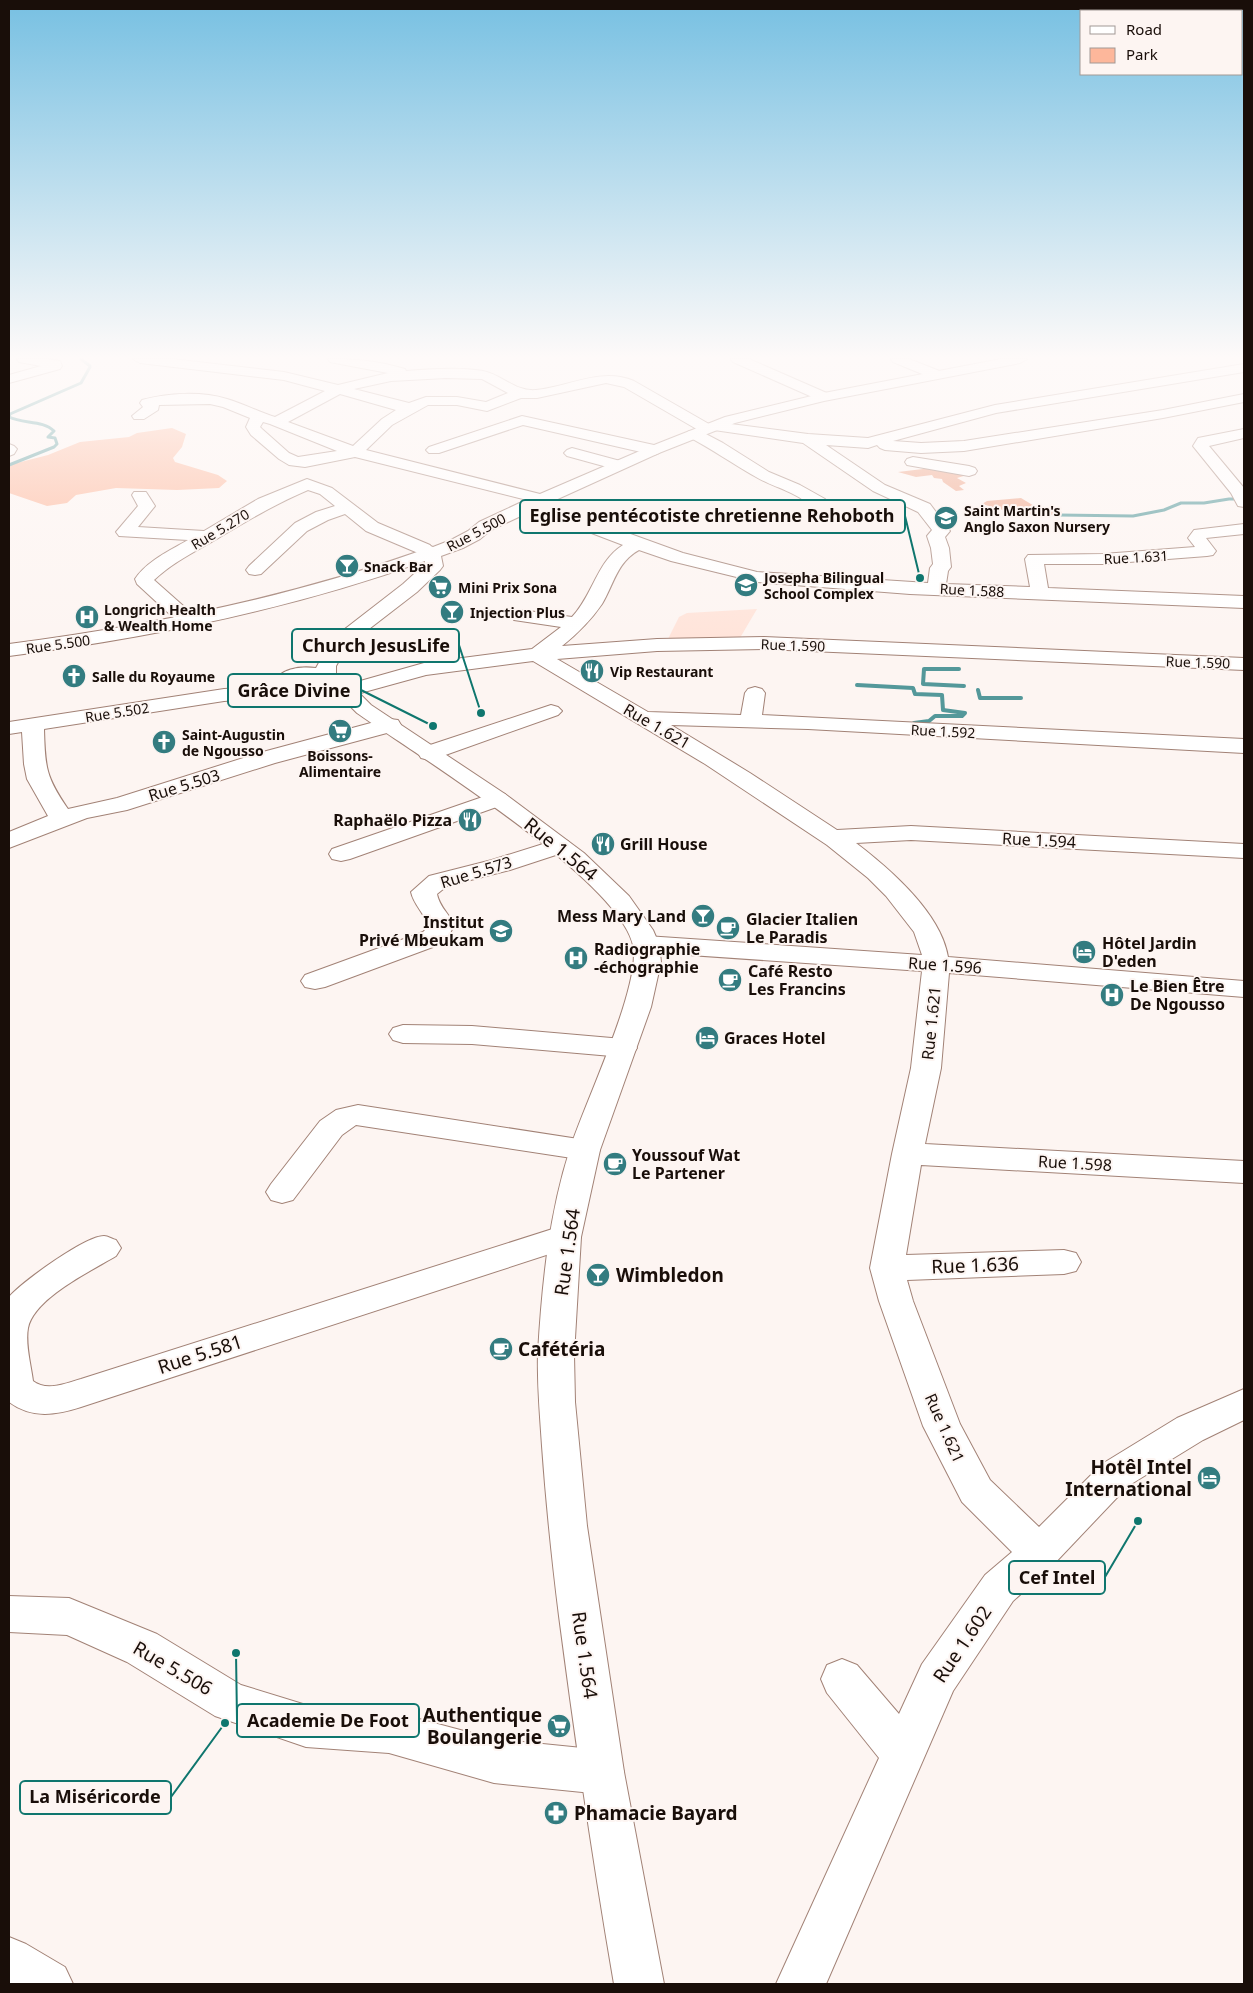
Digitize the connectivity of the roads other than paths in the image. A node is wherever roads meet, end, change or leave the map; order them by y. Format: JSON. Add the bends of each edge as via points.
{"nodes":[{"id":1,"x":281,"y":452,"type":"edge"},
{"id":2,"x":326,"y":452,"type":"edge"},
{"id":3,"x":355,"y":452,"type":"joint"},
{"id":4,"x":649,"y":452,"type":"edge"},
{"id":5,"x":727,"y":452,"type":"edge"},
{"id":6,"x":828,"y":452,"type":"edge"},
{"id":7,"x":893,"y":452,"type":"edge"},
{"id":8,"x":1206,"y":452,"type":"edge"},
{"id":9,"x":572,"y":453,"type":"dead end"},
{"id":10,"x":332,"y":456,"type":"junction"},
{"id":11,"x":618,"y":465,"type":"junction"},
{"id":12,"x":969,"y":470,"type":"dead end"},
{"id":13,"x":883,"y":475,"type":"dead end"},
{"id":14,"x":866,"y":477,"type":"junction"},
{"id":15,"x":307,"y":484,"type":"junction"},
{"id":16,"x":140,"y":495,"type":"dead end"},
{"id":17,"x":537,"y":501,"type":"junction"},
{"id":18,"x":1244,"y":502,"type":"edge"},
{"id":19,"x":346,"y":508,"type":"junction"},
{"id":20,"x":800,"y":524,"type":"dead end"},
{"id":21,"x":485,"y":526,"type":"junction"},
{"id":22,"x":1244,"y":529,"type":"edge"},
{"id":23,"x":209,"y":536,"type":"junction"},
{"id":24,"x":638,"y":544,"type":"junction"},
{"id":25,"x":419,"y":564,"type":"junction"},
{"id":26,"x":255,"y":570,"type":"dead end"},
{"id":27,"x":936,"y":589,"type":"junction"},
{"id":28,"x":1040,"y":593,"type":"junction"},
{"id":29,"x":283,"y":596,"type":"junction"},
{"id":30,"x":1244,"y":602,"type":"edge"},
{"id":31,"x":182,"y":616,"type":"junction"},
{"id":32,"x":521,"y":616,"type":"dead end"},
{"id":33,"x":576,"y":623,"type":"junction"},
{"id":34,"x":617,"y":632,"type":"dead end"},
{"id":35,"x":9,"y":643,"type":"edge"},
{"id":36,"x":545,"y":649,"type":"junction"},
{"id":37,"x":9,"y":650,"type":"edge"},
{"id":38,"x":1244,"y":664,"type":"edge"},
{"id":39,"x":307,"y":683,"type":"junction"},
{"id":40,"x":755,"y":693,"type":"dead end"},
{"id":41,"x":366,"y":708,"type":"junction"},
{"id":42,"x":551,"y":711,"type":"dead end"},
{"id":43,"x":642,"y":718,"type":"junction"},
{"id":44,"x":750,"y":722,"type":"junction"},
{"id":45,"x":33,"y":724,"type":"junction"},
{"id":46,"x":9,"y":728,"type":"edge"},
{"id":47,"x":1244,"y":746,"type":"edge"},
{"id":48,"x":430,"y":754,"type":"junction"},
{"id":49,"x":497,"y":799,"type":"junction"},
{"id":50,"x":62,"y":820,"type":"junction"},
{"id":51,"x":834,"y":837,"type":"junction"},
{"id":52,"x":9,"y":841,"type":"edge"},
{"id":53,"x":559,"y":846,"type":"junction"},
{"id":54,"x":1244,"y":851,"type":"edge"},
{"id":55,"x":341,"y":854,"type":"dead end"},
{"id":56,"x":646,"y":944,"type":"junction"},
{"id":57,"x":936,"y":964,"type":"junction"},
{"id":58,"x":315,"y":981,"type":"dead end"},
{"id":59,"x":1244,"y":989,"type":"edge"},
{"id":60,"x":403,"y":1034,"type":"dead end"},
{"id":61,"x":622,"y":1048,"type":"junction"},
{"id":62,"x":585,"y":1150,"type":"junction"},
{"id":63,"x":907,"y":1154,"type":"junction"},
{"id":64,"x":1244,"y":1172,"type":"edge"},
{"id":65,"x":282,"y":1192,"type":"dead end"},
{"id":66,"x":565,"y":1237,"type":"junction"},
{"id":67,"x":104,"y":1248,"type":"dead end"},
{"id":68,"x":1064,"y":1262,"type":"dead end"},
{"id":69,"x":887,"y":1268,"type":"junction"},
{"id":70,"x":1244,"y":1404,"type":"edge"},
{"id":71,"x":1039,"y":1553,"type":"junction"},
{"id":72,"x":9,"y":1614,"type":"edge"},
{"id":73,"x":842,"y":1679,"type":"dead end"},
{"id":74,"x":903,"y":1753,"type":"junction"},
{"id":75,"x":602,"y":1772,"type":"junction"},
{"id":76,"x":9,"y":1961,"type":"edge"},
{"id":77,"x":48,"y":1984,"type":"edge"},
{"id":78,"x":639,"y":1984,"type":"edge"},
{"id":79,"x":801,"y":1984,"type":"edge"}],
"edges":[{"from":1,"to":10,"type":"street","via":[[290,459],[304,462]]},
{"from":2,"to":10,"type":"street"},
{"from":3,"to":10,"type":"street"},
{"from":3,"to":17,"type":"street","name":"Rue 1.588"},
{"from":4,"to":11,"type":"street","name":"Rue 5.500"},
{"from":5,"to":20,"type":"street","via":[[763,475],[819,503],[826,516],[820,524]]},
{"from":6,"to":14,"type":"street"},
{"from":7,"to":12,"type":"street","via":[[901,459]]},
{"from":8,"to":18,"type":"street"},
{"from":9,"to":11,"type":"street"},
{"from":10,"to":15,"type":"street","name":"Rue 5.270","via":[[331,468]]},
{"from":11,"to":17,"type":"street","name":"Rue 5.500"},
{"from":13,"to":14,"type":"street"},
{"from":14,"to":27,"type":"street","via":[[879,488],[924,508],[941,530],[936,536],[942,567],[939,568]]},
{"from":15,"to":19,"type":"street","via":[[326,492]]},
{"from":15,"to":23,"type":"street","name":"Rue 5.270","via":[[264,503]]},
{"from":16,"to":23,"type":"street","via":[[147,506],[125,532]]},
{"from":17,"to":21,"type":"street","name":"Rue 5.500"},
{"from":17,"to":24,"type":"street","name":"Rue 1.588"},
{"from":19,"to":25,"type":"street"},
{"from":19,"to":26,"type":"street","via":[[301,527]]},
{"from":21,"to":25,"type":"street"},
{"from":21,"to":25,"type":"street","name":"Rue 5.500","via":[[474,536]]},
{"from":22,"to":28,"type":"street","name":"Rue 1.631","via":[[1200,534],[1197,538],[1207,551],[1103,559],[1034,559]]},
{"from":23,"to":31,"type":"street","name":"Rue 5.270","via":[[160,564],[144,578],[146,584]]},
{"from":24,"to":27,"type":"street","name":"Rue 1.588","via":[[757,576]]},
{"from":24,"to":33,"type":"street","via":[[622,552],[609,567],[593,602]]},
{"from":25,"to":29,"type":"street"},
{"from":25,"to":29,"type":"street","name":"Rue 5.500"},
{"from":25,"to":39,"type":"street","via":[[339,642]]},
{"from":27,"to":28,"type":"street","name":"Rue 1.588"},
{"from":28,"to":30,"type":"street","name":"Rue 1.588"},
{"from":29,"to":31,"type":"street","name":"Rue 5.500"},
{"from":29,"to":37,"type":"street","name":"Rue 5.500","via":[[222,616],[79,642]]},
{"from":31,"to":35,"type":"street","name":"Rue 5.500"},
{"from":32,"to":33,"type":"street"},
{"from":33,"to":36,"type":"street"},
{"from":34,"to":36,"type":"street"},
{"from":36,"to":38,"type":"street","name":"Rue 1.590","via":[[764,643]]},
{"from":36,"to":41,"type":"street","name":"Rue 1.590","via":[[424,669]]},
{"from":36,"to":43,"type":"street","name":"Rue 1.621"},
{"from":39,"to":41,"type":"street","name":"Rue 1.564"},
{"from":39,"to":45,"type":"street","name":"Rue 5.502"},
{"from":40,"to":44,"type":"street"},
{"from":41,"to":48,"type":"street","name":"Rue 1.564"},
{"from":41,"to":50,"type":"street","name":"Rue 5.503","via":[[282,754]]},
{"from":42,"to":48,"type":"street"},
{"from":43,"to":44,"type":"street","name":"Rue 1.592"},
{"from":43,"to":51,"type":"street","name":"Rue 1.621"},
{"from":44,"to":47,"type":"street","name":"Rue 1.592"},
{"from":45,"to":46,"type":"street","name":"Rue 5.502"},
{"from":45,"to":50,"type":"street","via":[[34,759],[40,786],[57,807]]},
{"from":48,"to":49,"type":"street","name":"Rue 1.564"},
{"from":49,"to":53,"type":"street","name":"Rue 1.564"},
{"from":49,"to":55,"type":"street"},
{"from":50,"to":52,"type":"street","name":"Rue 5.503"},
{"from":51,"to":54,"type":"street","name":"Rue 1.594","via":[[911,833]]},
{"from":51,"to":57,"type":"street","name":"Rue 1.621","via":[[911,909],[928,933]]},
{"from":53,"to":56,"type":"street","name":"Rue 1.564","via":[[620,901]]},
{"from":53,"to":58,"type":"street","name":"Rue 5.573","via":[[438,882],[424,892],[428,905],[442,924],[438,934]]},
{"from":56,"to":57,"type":"street","name":"Rue 1.596"},
{"from":56,"to":61,"type":"street","name":"Rue 1.564","via":[[648,962]]},
{"from":57,"to":59,"type":"street","name":"Rue 1.596"},
{"from":57,"to":63,"type":"street","name":"Rue 1.621","via":[[926,1068]]},
{"from":60,"to":61,"type":"street","via":[[472,1035]]},
{"from":61,"to":62,"type":"street","name":"Rue 1.564"},
{"from":62,"to":65,"type":"street","via":[[349,1116],[331,1128]]},
{"from":62,"to":66,"type":"street","name":"Rue 1.564"},
{"from":63,"to":64,"type":"street","name":"Rue 1.598"},
{"from":63,"to":69,"type":"street","name":"Rue 1.621"},
{"from":66,"to":67,"type":"street","name":"Rue 5.581","via":[[62,1398],[41,1402],[26,1397],[16,1388],[10,1328],[16,1315],[45,1283]]},
{"from":66,"to":75,"type":"street","name":"Rue 1.564","via":[[556,1355],[557,1402],[567,1526]]},
{"from":68,"to":69,"type":"street","name":"Rue 1.636"},
{"from":69,"to":71,"type":"street","name":"Rue 1.621","via":[[942,1426],[976,1491]]},
{"from":70,"to":71,"type":"street","name":"Rue 1.602","via":[[1190,1429],[1115,1475]]},
{"from":71,"to":74,"type":"street","name":"Rue 1.602","via":[[1000,1588],[937,1678]]},
{"from":72,"to":75,"type":"street","name":"Rue 5.506","via":[[69,1617],[142,1648],[230,1702],[306,1726],[389,1732],[494,1761]]},
{"from":73,"to":74,"type":"street"},
{"from":74,"to":79,"type":"street","name":"Rue 1.602"},
{"from":75,"to":78,"type":"street","name":"Rue 1.564"},
{"from":76,"to":77,"type":"street"}]}
